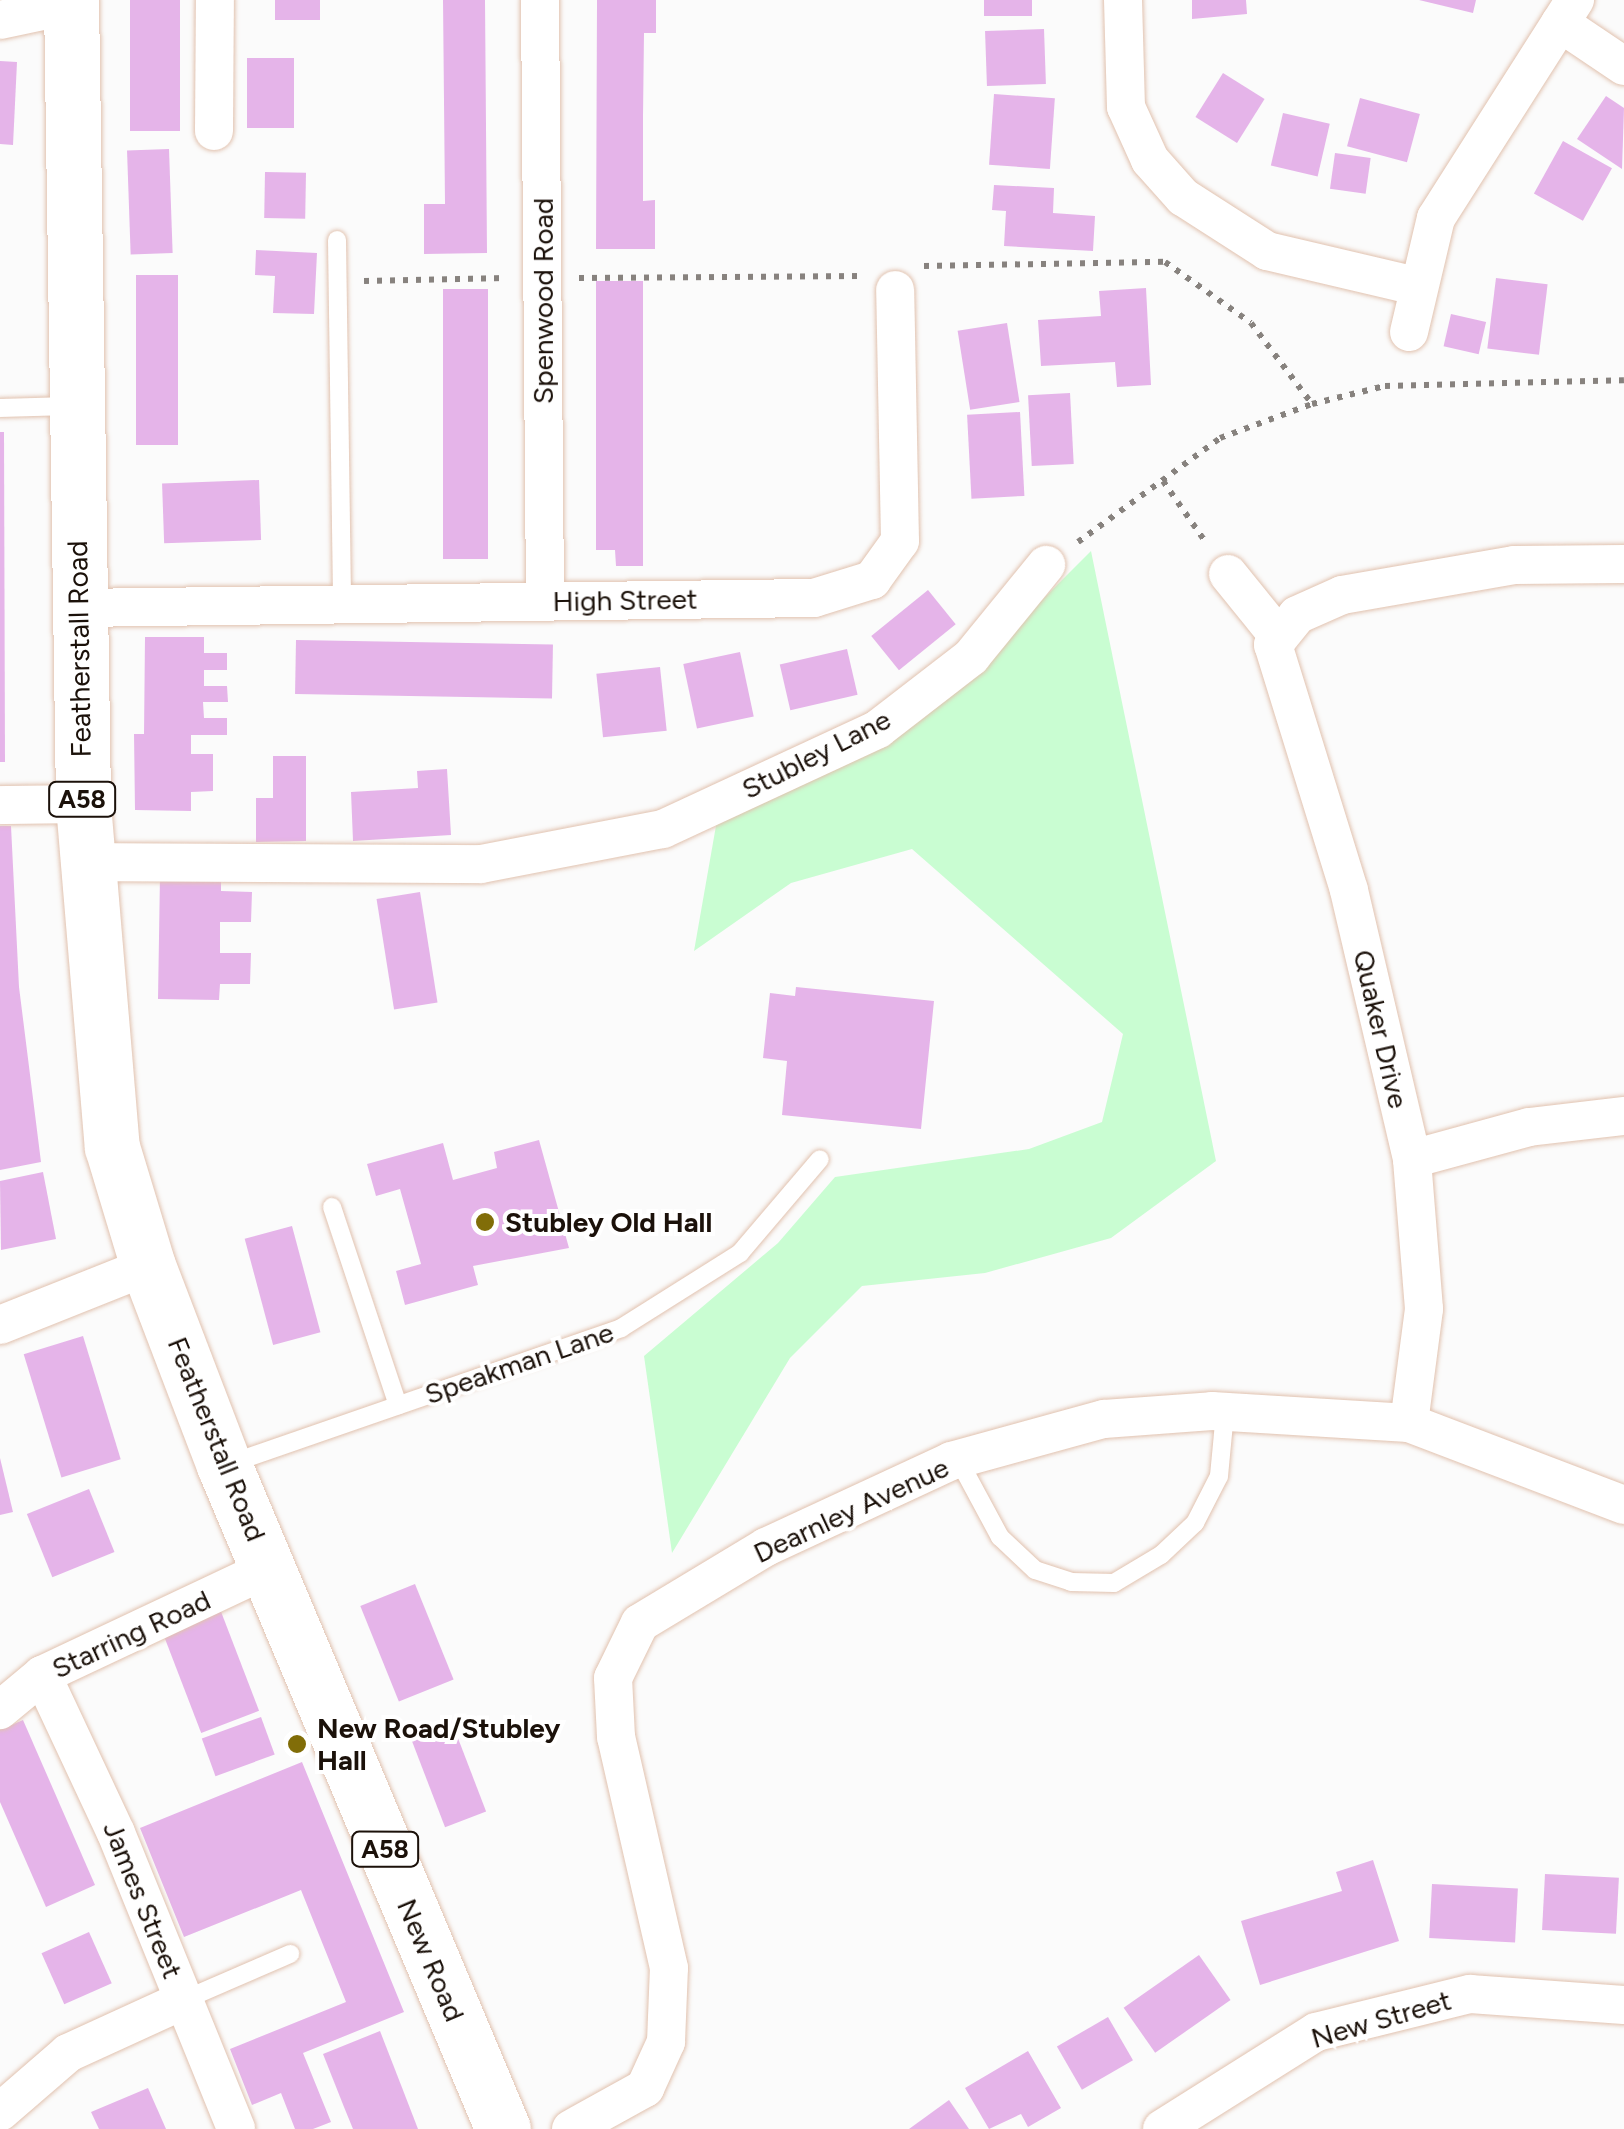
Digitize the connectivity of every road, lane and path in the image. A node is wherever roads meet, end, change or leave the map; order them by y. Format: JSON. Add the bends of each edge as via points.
{"nodes":[{"id":1,"x":215,"y":0,"type":"edge"},
{"id":2,"x":540,"y":0,"type":"edge"},
{"id":3,"x":1123,"y":0,"type":"edge"},
{"id":4,"x":71,"y":3,"type":"edge"},
{"id":5,"x":1568,"y":12,"type":"edge"},
{"id":6,"x":0,"y":20,"type":"edge"},
{"id":7,"x":1624,"y":66,"type":"edge"},
{"id":8,"x":214,"y":131,"type":"dead end"},
{"id":9,"x":337,"y":240,"type":"dead end"},
{"id":10,"x":543,"y":278,"type":"junction"},
{"id":11,"x":338,"y":281,"type":"junction"},
{"id":12,"x":1416,"y":286,"type":"junction"},
{"id":13,"x":896,"y":290,"type":"junction"},
{"id":14,"x":1408,"y":332,"type":"dead end"},
{"id":15,"x":1624,"y":380,"type":"edge"},
{"id":16,"x":1312,"y":404,"type":"junction"},
{"id":17,"x":74,"y":406,"type":"junction"},
{"id":18,"x":0,"y":408,"type":"edge"},
{"id":19,"x":1163,"y":480,"type":"junction"},
{"id":20,"x":1624,"y":564,"type":"edge"},
{"id":21,"x":1046,"y":565,"type":"joint"},
{"id":22,"x":1228,"y":574,"type":"joint"},
{"id":23,"x":545,"y":601,"type":"junction"},
{"id":24,"x":342,"y":606,"type":"junction"},
{"id":25,"x":77,"y":608,"type":"junction"},
{"id":26,"x":1276,"y":641,"type":"junction"},
{"id":27,"x":82,"y":804,"type":"junction"},
{"id":28,"x":0,"y":805,"type":"edge"},
{"id":29,"x":86,"y":862,"type":"junction"},
{"id":30,"x":1624,"y":1116,"type":"edge"},
{"id":31,"x":820,"y":1158,"type":"dead end"},
{"id":32,"x":1412,"y":1160,"type":"junction"},
{"id":33,"x":332,"y":1207,"type":"dead end"},
{"id":34,"x":148,"y":1266,"type":"junction"},
{"id":35,"x":0,"y":1325,"type":"edge"},
{"id":36,"x":398,"y":1406,"type":"junction"},
{"id":37,"x":1225,"y":1412,"type":"junction"},
{"id":38,"x":1409,"y":1423,"type":"junction"},
{"id":39,"x":958,"y":1460,"type":"junction"},
{"id":40,"x":224,"y":1466,"type":"junction"},
{"id":41,"x":1624,"y":1505,"type":"edge"},
{"id":42,"x":269,"y":1568,"type":"junction"},
{"id":43,"x":15,"y":1688,"type":"edge"},
{"id":44,"x":290,"y":1954,"type":"dead end"},
{"id":45,"x":184,"y":2000,"type":"junction"},
{"id":46,"x":1624,"y":2004,"type":"edge"},
{"id":47,"x":0,"y":2112,"type":"edge"},
{"id":48,"x":236,"y":2129,"type":"edge"},
{"id":49,"x":503,"y":2129,"type":"edge"},
{"id":50,"x":571,"y":2129,"type":"edge"},
{"id":51,"x":1162,"y":2129,"type":"edge"}],
"edges":[{"from":1,"to":8,"type":"street"},
{"from":2,"to":10,"type":"street","name":"Spenwood Road"},
{"from":3,"to":12,"type":"street","via":[[1126,107],[1150,160],[1182,197],[1267,251]]},
{"from":4,"to":6,"type":"street"},
{"from":4,"to":17,"type":"highway","name":"Featherstall Road","number":"A58"},
{"from":5,"to":7,"type":"street"},
{"from":5,"to":12,"type":"street","via":[[1436,218]]},
{"from":9,"to":11,"type":"lane"},
{"from":10,"to":11,"type":"path"},
{"from":10,"to":13,"type":"path","via":[[880,276]]},
{"from":10,"to":23,"type":"street","name":"Spenwood Road"},
{"from":11,"to":24,"type":"lane"},
{"from":12,"to":14,"type":"street"},
{"from":13,"to":16,"type":"path","via":[[907,266],[1165,262],[1250,323]]},
{"from":13,"to":23,"type":"street","name":"High Street","via":[[900,541],[872,580],[814,598]]},
{"from":15,"to":16,"type":"path","via":[[1385,386]]},
{"from":16,"to":19,"type":"path","via":[[1220,438]]},
{"from":17,"to":18,"type":"lane"},
{"from":17,"to":25,"type":"highway","name":"Featherstall Road","number":"A58"},
{"from":19,"to":21,"type":"path"},
{"from":19,"to":22,"type":"path"},
{"from":20,"to":26,"type":"street","via":[[1514,565],[1342,595],[1298,615]]},
{"from":21,"to":29,"type":"street","name":"Stubley Lane","via":[[971,657],[878,729],[662,829],[482,864]]},
{"from":22,"to":26,"type":"street"},
{"from":23,"to":24,"type":"street","name":"High Street"},
{"from":24,"to":25,"type":"street","name":"High Street"},
{"from":25,"to":27,"type":"highway","name":"Featherstall Road","number":"A58"},
{"from":26,"to":32,"type":"street","name":"Quaker Drive","via":[[1349,890]]},
{"from":27,"to":28,"type":"street"},
{"from":27,"to":29,"type":"highway","name":"Featherstall Road","number":"A58"},
{"from":29,"to":34,"type":"highway","name":"Featherstall Road","number":"A58","via":[[112,1147]]},
{"from":30,"to":32,"type":"street","via":[[1528,1126]]},
{"from":31,"to":36,"type":"lane","name":"Speakman Lane","via":[[740,1253],[621,1328]]},
{"from":32,"to":38,"type":"street","name":"Quaker Drive","via":[[1424,1309]]},
{"from":33,"to":36,"type":"lane"},
{"from":34,"to":35,"type":"street"},
{"from":34,"to":40,"type":"highway","name":"Featherstall Road","number":"A58"},
{"from":36,"to":40,"type":"lane","name":"Speakman Lane"},
{"from":37,"to":38,"type":"street","name":"Dearnley Avenue"},
{"from":37,"to":39,"type":"street","name":"Dearnley Avenue","via":[[1104,1418]]},
{"from":37,"to":39,"type":"lane","via":[[1218,1476],[1195,1523],[1114,1583],[1071,1582],[1035,1570],[1000,1537]]},
{"from":38,"to":41,"type":"street","name":"Dearnley Avenue"},
{"from":39,"to":50,"type":"street","name":"Dearnley Avenue","via":[[766,1547],[640,1622],[614,1678],[616,1737],[669,1968],[666,2042],[646,2088]]},
{"from":40,"to":42,"type":"highway","name":"Featherstall Road","number":"A58"},
{"from":42,"to":43,"type":"street","name":"Starring Road"},
{"from":42,"to":49,"type":"highway","name":"New Road","number":"A58"},
{"from":43,"to":45,"type":"street","name":"James Street"},
{"from":44,"to":45,"type":"lane"},
{"from":45,"to":47,"type":"street","via":[[68,2053]]},
{"from":45,"to":48,"type":"street","name":"James Street"},
{"from":46,"to":51,"type":"street","name":"New Street","via":[[1470,1994],[1316,2032]]}]}
